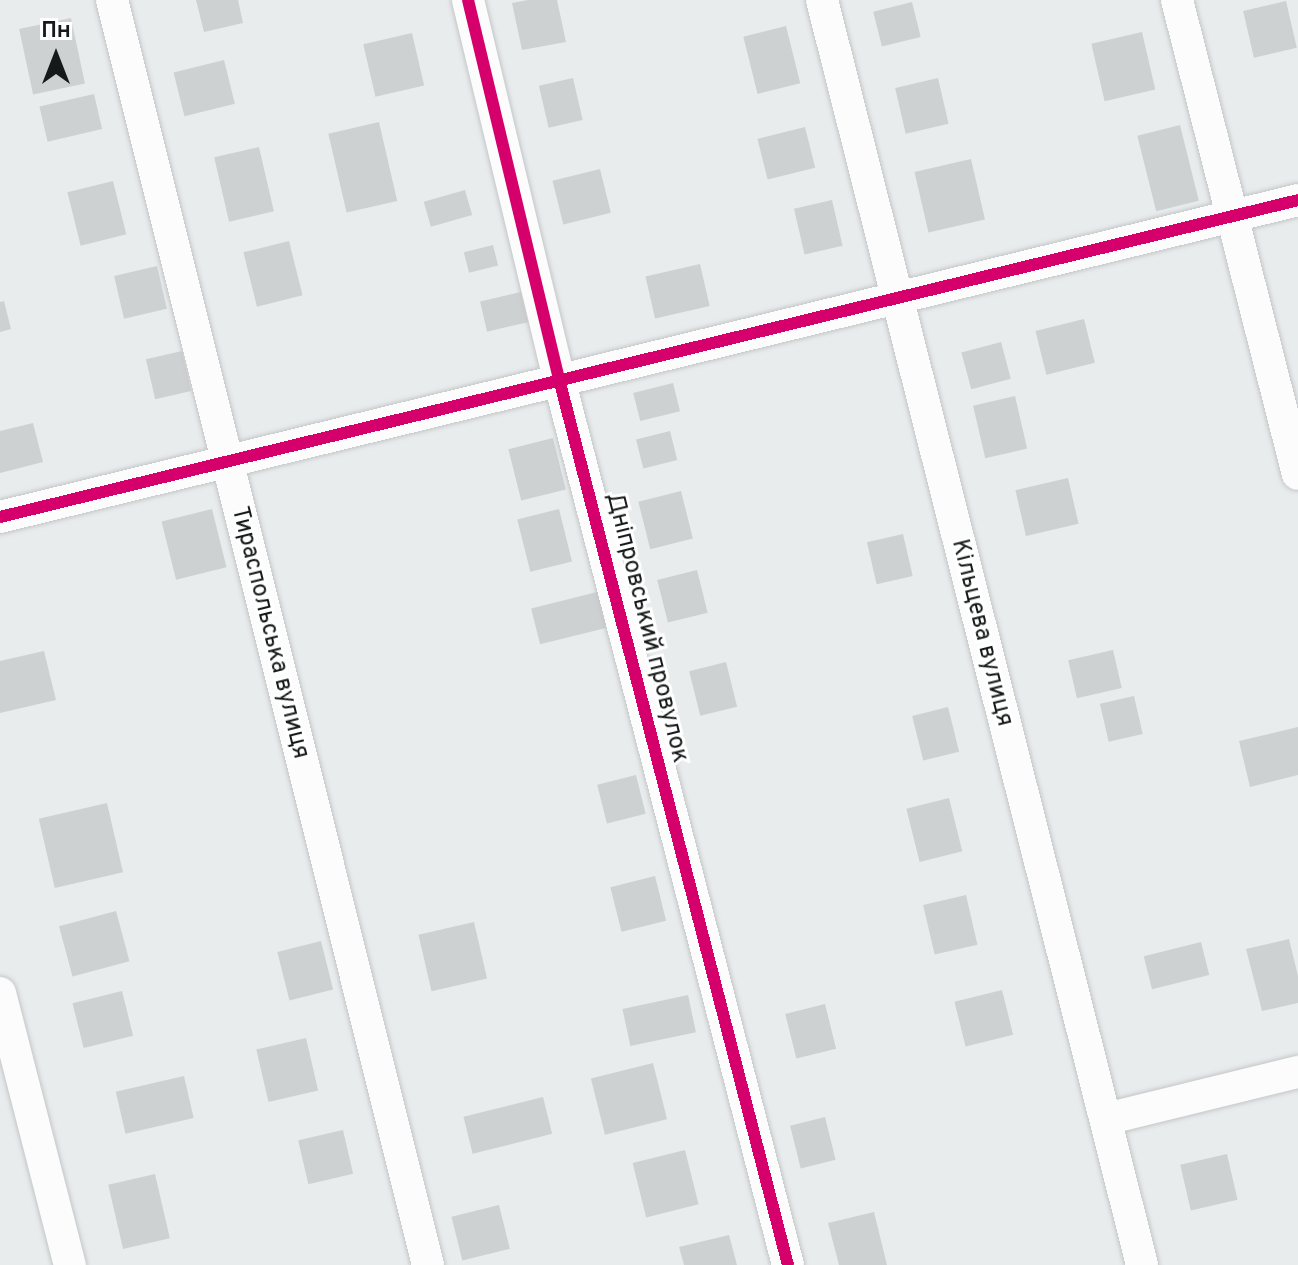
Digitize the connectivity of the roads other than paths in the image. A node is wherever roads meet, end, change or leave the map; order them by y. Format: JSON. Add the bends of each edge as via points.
{"nodes":[{"id":1,"x":112,"y":0,"type":"edge"},
{"id":2,"x":468,"y":0,"type":"edge"},
{"id":3,"x":822,"y":0,"type":"edge"},
{"id":4,"x":1177,"y":0,"type":"edge"},
{"id":5,"x":1298,"y":200,"type":"edge"},
{"id":6,"x":1230,"y":217,"type":"junction"},
{"id":7,"x":895,"y":296,"type":"junction"},
{"id":8,"x":559,"y":379,"type":"junction"},
{"id":9,"x":227,"y":464,"type":"junction"},
{"id":10,"x":1298,"y":474,"type":"edge"},
{"id":11,"x":0,"y":517,"type":"edge"},
{"id":12,"x":0,"y":993,"type":"edge"},
{"id":13,"x":1298,"y":1072,"type":"edge"},
{"id":14,"x":1106,"y":1119,"type":"junction"},
{"id":15,"x":70,"y":1265,"type":"edge"},
{"id":16,"x":428,"y":1265,"type":"edge"},
{"id":17,"x":788,"y":1265,"type":"edge"},
{"id":18,"x":1142,"y":1265,"type":"edge"}],
"edges":[{"from":1,"to":9,"type":"street","name":"Тираспольська вулиця"},
{"from":2,"to":8,"type":"street","name":"Дніпровський провулок"},
{"from":3,"to":7,"type":"street","name":"Кільцева вулиця"},
{"from":4,"to":6,"type":"street"},
{"from":5,"to":6,"type":"street"},
{"from":6,"to":7,"type":"street"},
{"from":6,"to":10,"type":"street"},
{"from":7,"to":8,"type":"street"},
{"from":7,"to":14,"type":"street","name":"Кільцева вулиця"},
{"from":8,"to":9,"type":"street"},
{"from":8,"to":17,"type":"street","name":"Дніпровський провулок"},
{"from":9,"to":11,"type":"street"},
{"from":9,"to":16,"type":"street","name":"Тираспольська вулиця"},
{"from":12,"to":15,"type":"street"},
{"from":13,"to":14,"type":"street"},
{"from":14,"to":18,"type":"street","name":"Кільцева вулиця"}]}
